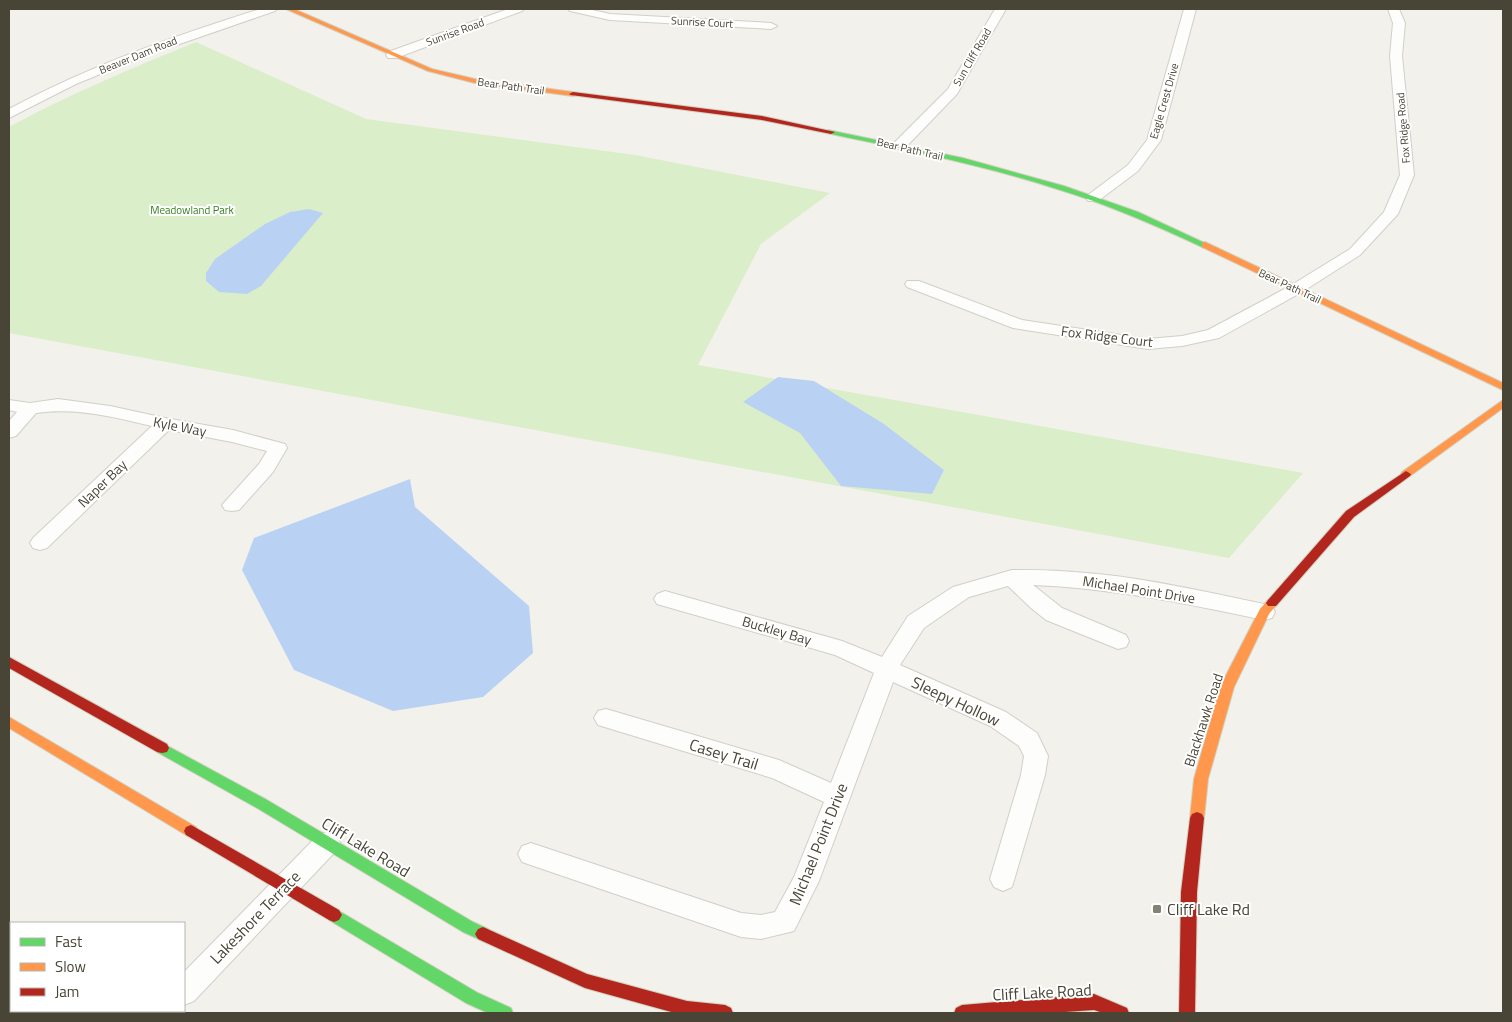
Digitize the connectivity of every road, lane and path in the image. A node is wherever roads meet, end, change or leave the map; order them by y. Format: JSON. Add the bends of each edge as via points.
{"nodes":[{"id":1,"x":271,"y":9,"type":"edge"},
{"id":2,"x":289,"y":9,"type":"edge"},
{"id":3,"x":518,"y":9,"type":"edge"},
{"id":4,"x":574,"y":9,"type":"edge"},
{"id":5,"x":1000,"y":9,"type":"edge"},
{"id":6,"x":1190,"y":9,"type":"edge"},
{"id":7,"x":1394,"y":9,"type":"edge"},
{"id":8,"x":771,"y":26,"type":"dead end"},
{"id":9,"x":392,"y":55,"type":"junction"},
{"id":10,"x":9,"y":114,"type":"edge"},
{"id":11,"x":899,"y":146,"type":"junction"},
{"id":12,"x":1092,"y":198,"type":"junction"},
{"id":13,"x":913,"y":284,"type":"dead end"},
{"id":14,"x":1296,"y":289,"type":"junction"},
{"id":15,"x":1503,"y":387,"type":"edge"},
{"id":16,"x":1503,"y":403,"type":"edge"},
{"id":17,"x":9,"y":405,"type":"edge"},
{"id":18,"x":30,"y":408,"type":"junction"},
{"id":19,"x":164,"y":424,"type":"junction"},
{"id":20,"x":9,"y":432,"type":"edge"},
{"id":21,"x":232,"y":505,"type":"dead end"},
{"id":22,"x":40,"y":543,"type":"dead end"},
{"id":23,"x":1012,"y":577,"type":"junction"},
{"id":24,"x":665,"y":599,"type":"dead end"},
{"id":25,"x":1264,"y":612,"type":"junction"},
{"id":26,"x":1118,"y":641,"type":"dead end"},
{"id":27,"x":9,"y":662,"type":"edge"},
{"id":28,"x":887,"y":668,"type":"junction"},
{"id":29,"x":606,"y":718,"type":"dead end"},
{"id":30,"x":9,"y":722,"type":"edge"},
{"id":31,"x":838,"y":797,"type":"junction"},
{"id":32,"x":327,"y":843,"type":"junction"},
{"id":33,"x":532,"y":854,"type":"dead end"},
{"id":34,"x":1003,"y":879,"type":"dead end"},
{"id":35,"x":285,"y":886,"type":"junction"},
{"id":36,"x":185,"y":991,"type":"edge"},
{"id":37,"x":506,"y":1013,"type":"edge"},
{"id":38,"x":725,"y":1013,"type":"edge"},
{"id":39,"x":962,"y":1013,"type":"edge"},
{"id":40,"x":1121,"y":1013,"type":"edge"},
{"id":41,"x":1187,"y":1013,"type":"edge"}],
"edges":[{"from":1,"to":10,"type":"street","name":"Beaver Dam Road","via":[[188,35],[102,69]]},
{"from":2,"to":9,"type":"street","name":"Bear Path Trail"},
{"from":3,"to":9,"type":"street","name":"Sunrise Road"},
{"from":4,"to":8,"type":"street","name":"Sunrise Court","via":[[610,17]]},
{"from":5,"to":11,"type":"street","name":"Sun Cliff Road","via":[[953,91]]},
{"from":6,"to":12,"type":"street","name":"Eagle Crest Drive","via":[[1154,140],[1132,168]]},
{"from":7,"to":14,"type":"street","name":"Fox Ridge Road","via":[[1399,22],[1396,56],[1407,175],[1391,214],[1355,252]]},
{"from":9,"to":11,"type":"street","name":"Bear Path Trail","via":[[430,70],[475,81],[762,118]]},
{"from":11,"to":12,"type":"street","name":"Bear Path Trail","via":[[1013,173]]},
{"from":12,"to":14,"type":"street","name":"Bear Path Trail","via":[[1164,226]]},
{"from":13,"to":14,"type":"street","name":"Fox Ridge Court","via":[[1019,324],[1148,344],[1213,334]]},
{"from":14,"to":15,"type":"street","name":"Bear Path Trail"},
{"from":16,"to":25,"type":"street","name":"Blackhawk Road","via":[[1350,514]]},
{"from":17,"to":18,"type":"street","name":"Kyle Way"},
{"from":18,"to":19,"type":"street","name":"Kyle Way","via":[[58,404],[110,411]]},
{"from":18,"to":20,"type":"street"},
{"from":19,"to":21,"type":"street","name":"Kyle Way","via":[[278,448],[266,468]]},
{"from":19,"to":22,"type":"street","name":"Naper Bay"},
{"from":23,"to":25,"type":"street","name":"Michael Point Drive","via":[[1108,583]]},
{"from":23,"to":26,"type":"street","via":[[1054,614]]},
{"from":23,"to":28,"type":"street","name":"Michael Point Drive","via":[[961,592],[916,622]]},
{"from":24,"to":28,"type":"street","name":"Buckley Bay","via":[[842,649]]},
{"from":25,"to":41,"type":"street","name":"Blackhawk Road","via":[[1227,687],[1200,779],[1189,892]]},
{"from":27,"to":32,"type":"street","name":"Cliff Lake Road"},
{"from":28,"to":31,"type":"street","name":"Michael Point Drive"},
{"from":28,"to":34,"type":"street","name":"Sleepy Hollow","via":[[998,719],[1028,740],[1036,756],[1033,775]]},
{"from":29,"to":31,"type":"street","name":"Casey Trail","via":[[778,770]]},
{"from":30,"to":35,"type":"street"},
{"from":31,"to":33,"type":"street","name":"Michael Point Drive","via":[[806,881],[784,922],[761,928],[741,925]]},
{"from":32,"to":35,"type":"street","name":"Lakeshore Terrace"},
{"from":32,"to":38,"type":"street","name":"Cliff Lake Road","via":[[468,927],[585,980],[687,1008]]},
{"from":35,"to":36,"type":"street","name":"Lakeshore Terrace"},
{"from":35,"to":37,"type":"street","via":[[472,998]]},
{"from":39,"to":40,"type":"street","name":"Cliff Lake Road","via":[[1094,1002]]}]}
